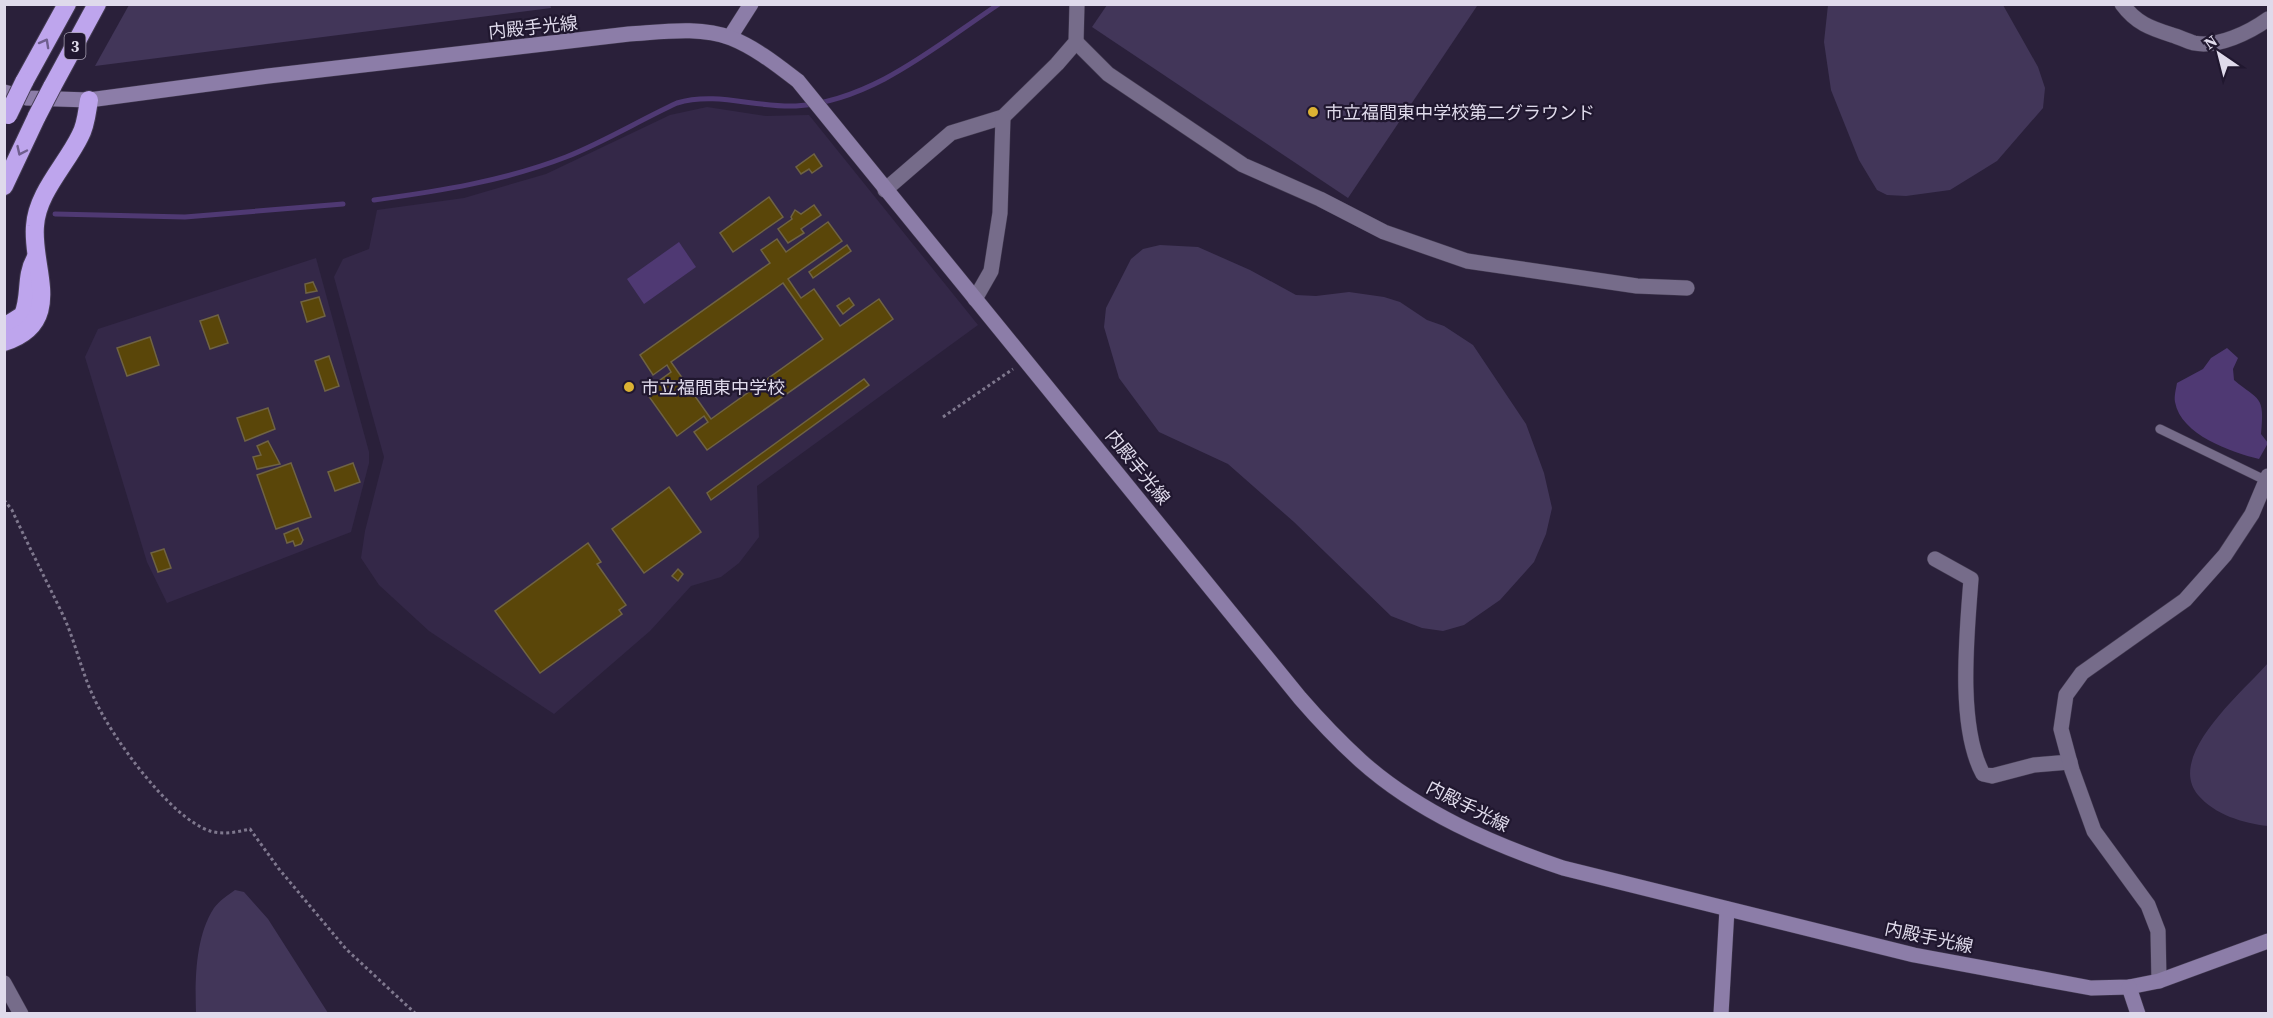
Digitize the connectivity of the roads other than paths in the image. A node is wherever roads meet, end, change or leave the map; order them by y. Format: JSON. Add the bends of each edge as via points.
{"nodes":[{"id":1,"x":67,"y":4,"type":"edge"},
{"id":2,"x":97,"y":4,"type":"edge"},
{"id":3,"x":751,"y":4,"type":"edge"},
{"id":4,"x":1077,"y":4,"type":"edge"},
{"id":5,"x":2122,"y":4,"type":"edge"},
{"id":6,"x":2268,"y":19,"type":"edge"},
{"id":7,"x":730,"y":38,"type":"junction"},
{"id":8,"x":1076,"y":42,"type":"junction"},
{"id":9,"x":4,"y":92,"type":"edge"},
{"id":10,"x":89,"y":100,"type":"junction"},
{"id":11,"x":1003,"y":117,"type":"junction"},
{"id":12,"x":6,"y":118,"type":"edge"},
{"id":13,"x":4,"y":186,"type":"edge"},
{"id":14,"x":885,"y":190,"type":"junction"},
{"id":15,"x":35,"y":259,"type":"junction"},
{"id":16,"x":1687,"y":288,"type":"dead end"},
{"id":17,"x":975,"y":299,"type":"junction"},
{"id":18,"x":4,"y":327,"type":"edge"},
{"id":19,"x":4,"y":342,"type":"edge"},
{"id":20,"x":2160,"y":429,"type":"dead end"},
{"id":21,"x":2268,"y":478,"type":"edge"},
{"id":22,"x":1935,"y":559,"type":"dead end"},
{"id":23,"x":2070,"y":762,"type":"junction"},
{"id":24,"x":1727,"y":909,"type":"junction"},
{"id":25,"x":2268,"y":941,"type":"edge"},
{"id":26,"x":2158,"y":981,"type":"junction"},
{"id":27,"x":4,"y":983,"type":"edge"},
{"id":28,"x":2129,"y":987,"type":"junction"},
{"id":29,"x":21,"y":1014,"type":"edge"},
{"id":30,"x":1721,"y":1014,"type":"edge"},
{"id":31,"x":2138,"y":1014,"type":"edge"}],
"edges":[{"from":12,"to":1,"type":"highway","number":"3","one_way":true,"bridge":true},
{"from":2,"to":13,"type":"highway","number":"3","one_way":true,"bridge":true},
{"from":3,"to":7,"type":"main road"},
{"from":4,"to":8,"type":"street"},
{"from":5,"to":6,"type":"street","via":[[2145,27],[2196,43],[2222,41],[2255,29]]},
{"from":7,"to":10,"type":"main road","name":"内殿手光線","via":[[673,31],[629,34]]},
{"from":7,"to":14,"type":"main road","name":"内殿手光線","via":[[769,58],[798,81]]},
{"from":8,"to":11,"type":"street"},
{"from":8,"to":16,"type":"street","via":[[1108,74],[1243,165],[1384,232],[1467,261],[1637,286]]},
{"from":9,"to":10,"type":"main road","name":"内殿手光線","via":[[27,98]]},
{"from":10,"to":15,"type":"highway","via":[[82,134],[39,206]]},
{"from":11,"to":14,"type":"street","via":[[951,133]]},
{"from":11,"to":17,"type":"street","via":[[995,248],[991,271]]},
{"from":14,"to":17,"type":"main road","name":"内殿手光線"},
{"from":15,"to":18,"type":"highway","via":[[28,271],[30,292],[25,310]]},
{"from":15,"to":19,"type":"highway","via":[[42,273],[37,317],[29,328]]},
{"from":17,"to":24,"type":"main road","name":"内殿手光線","via":[[1300,698],[1361,762],[1420,805],[1523,855]]},
{"from":20,"to":21,"type":"lane"},
{"from":21,"to":23,"type":"street","via":[[2252,514],[2225,555],[2185,600],[2082,673],[2066,695],[2061,729]]},
{"from":22,"to":23,"type":"street","via":[[1971,579],[1965,658],[1968,710],[1977,763],[1983,774],[1992,776],[2034,765]]},
{"from":23,"to":26,"type":"street","via":[[2094,831],[2148,905],[2158,931]]},
{"from":24,"to":28,"type":"main road","name":"内殿手光線","via":[[1936,959],[2091,988]]},
{"from":24,"to":30,"type":"main road"},
{"from":25,"to":26,"type":"main road","name":"内殿手光線"},
{"from":26,"to":28,"type":"main road","name":"内殿手光線"},
{"from":27,"to":29,"type":"street"},
{"from":28,"to":31,"type":"main road"}]}
